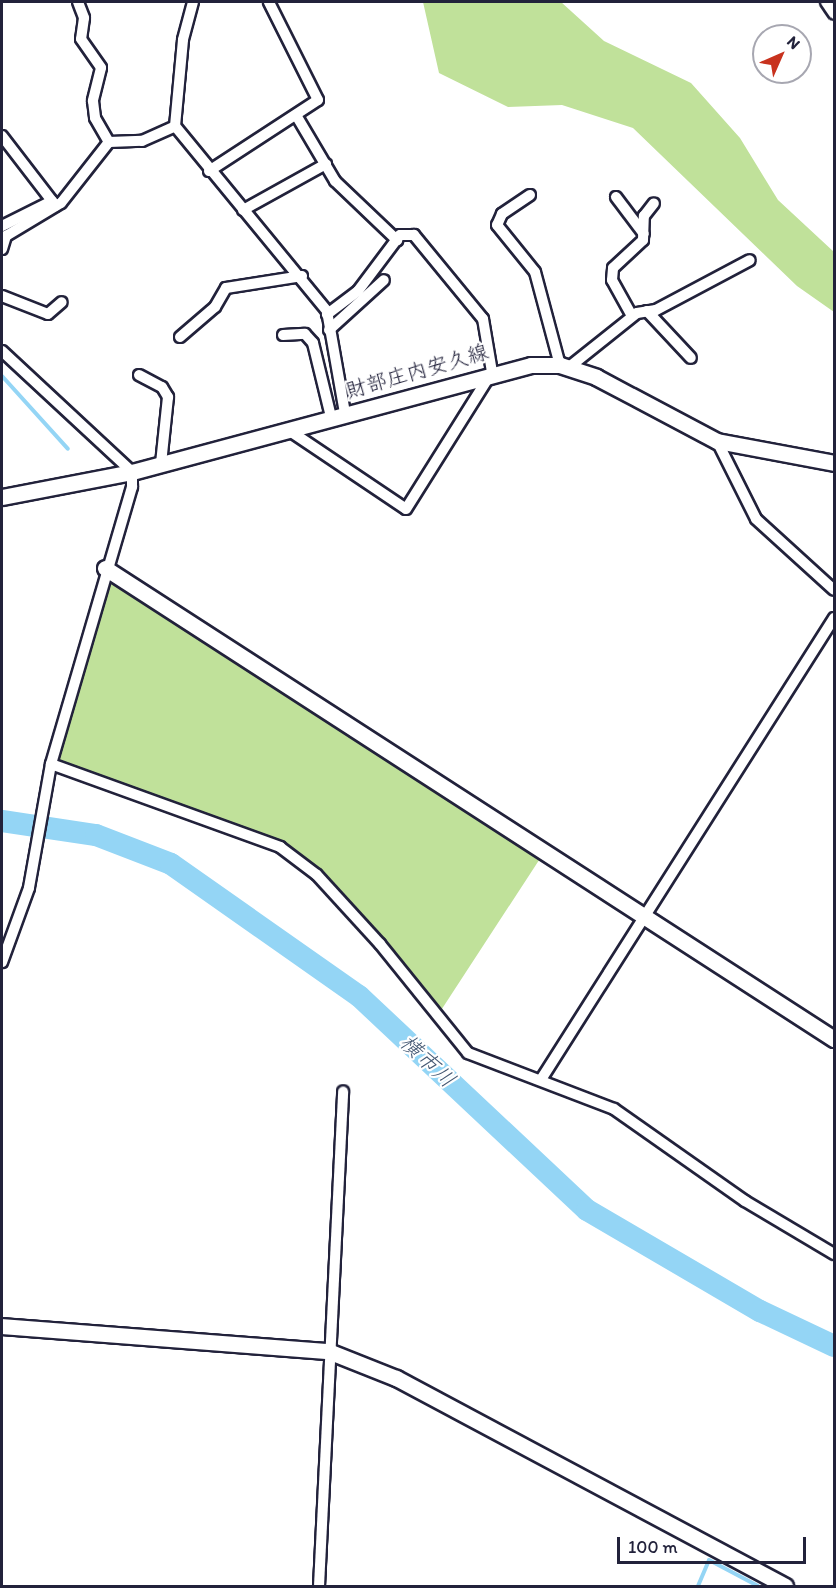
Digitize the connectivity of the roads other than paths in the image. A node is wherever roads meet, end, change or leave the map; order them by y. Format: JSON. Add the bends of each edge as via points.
{"nodes":[{"id":1,"x":78,"y":2,"type":"edge"},
{"id":2,"x":193,"y":2,"type":"edge"},
{"id":3,"x":269,"y":2,"type":"edge"},
{"id":4,"x":826,"y":2,"type":"edge"},
{"id":5,"x":834,"y":14,"type":"edge"},
{"id":6,"x":296,"y":115,"type":"junction"},
{"id":7,"x":175,"y":126,"type":"junction"},
{"id":8,"x":2,"y":136,"type":"edge"},
{"id":9,"x":109,"y":142,"type":"junction"},
{"id":10,"x":326,"y":164,"type":"junction"},
{"id":11,"x":208,"y":171,"type":"junction"},
{"id":12,"x":530,"y":195,"type":"dead end"},
{"id":13,"x":616,"y":197,"type":"dead end"},
{"id":14,"x":654,"y":203,"type":"dead end"},
{"id":15,"x":54,"y":204,"type":"junction"},
{"id":16,"x":243,"y":210,"type":"junction"},
{"id":17,"x":2,"y":226,"type":"edge"},
{"id":18,"x":644,"y":234,"type":"junction"},
{"id":19,"x":397,"y":240,"type":"junction"},
{"id":20,"x":2,"y":249,"type":"edge"},
{"id":21,"x":750,"y":260,"type":"dead end"},
{"id":22,"x":302,"y":276,"type":"junction"},
{"id":23,"x":384,"y":280,"type":"dead end"},
{"id":24,"x":2,"y":296,"type":"edge"},
{"id":25,"x":62,"y":302,"type":"dead end"},
{"id":26,"x":647,"y":311,"type":"junction"},
{"id":27,"x":327,"y":314,"type":"junction"},
{"id":28,"x":632,"y":316,"type":"junction"},
{"id":29,"x":329,"y":330,"type":"junction"},
{"id":30,"x":283,"y":335,"type":"dead end"},
{"id":31,"x":180,"y":337,"type":"dead end"},
{"id":32,"x":2,"y":351,"type":"edge"},
{"id":33,"x":692,"y":358,"type":"dead end"},
{"id":34,"x":564,"y":366,"type":"junction"},
{"id":35,"x":492,"y":372,"type":"junction"},
{"id":36,"x":140,"y":375,"type":"dead end"},
{"id":37,"x":338,"y":415,"type":"junction"},
{"id":38,"x":287,"y":429,"type":"junction"},
{"id":39,"x":717,"y":441,"type":"junction"},
{"id":40,"x":834,"y":463,"type":"edge"},
{"id":41,"x":161,"y":464,"type":"junction"},
{"id":42,"x":132,"y":472,"type":"junction"},
{"id":43,"x":2,"y":497,"type":"edge"},
{"id":44,"x":105,"y":568,"type":"junction"},
{"id":45,"x":834,"y":590,"type":"edge"},
{"id":46,"x":834,"y":618,"type":"edge"},
{"id":47,"x":51,"y":764,"type":"junction"},
{"id":48,"x":644,"y":916,"type":"junction"},
{"id":49,"x":2,"y":962,"type":"edge"},
{"id":50,"x":834,"y":1039,"type":"edge"},
{"id":51,"x":542,"y":1078,"type":"junction"},
{"id":52,"x":343,"y":1092,"type":"dead end"},
{"id":53,"x":834,"y":1254,"type":"edge"},
{"id":54,"x":2,"y":1326,"type":"edge"},
{"id":55,"x":328,"y":1350,"type":"junction"},
{"id":56,"x":319,"y":1587,"type":"edge"},
{"id":57,"x":785,"y":1587,"type":"edge"}],
"edges":[{"from":1,"to":9,"type":"street","via":[[84,18],[81,39],[101,68],[93,101],[95,118]]},
{"from":2,"to":7,"type":"street","via":[[183,40]]},
{"from":3,"to":6,"type":"street","via":[[318,93],[318,100]]},
{"from":4,"to":5,"type":"street"},
{"from":6,"to":10,"type":"street"},
{"from":6,"to":11,"type":"street"},
{"from":7,"to":9,"type":"street","via":[[142,141]]},
{"from":7,"to":11,"type":"street"},
{"from":8,"to":15,"type":"street"},
{"from":9,"to":15,"type":"street"},
{"from":10,"to":16,"type":"street"},
{"from":10,"to":19,"type":"street","via":[[353,202]]},
{"from":11,"to":16,"type":"street"},
{"from":12,"to":34,"type":"street","via":[[502,214],[497,225],[535,273]]},
{"from":13,"to":18,"type":"street"},
{"from":14,"to":18,"type":"street","via":[[646,210]]},
{"from":15,"to":17,"type":"street"},
{"from":15,"to":20,"type":"street","via":[[6,236]]},
{"from":16,"to":22,"type":"street"},
{"from":18,"to":28,"type":"street","via":[[613,268],[612,280]]},
{"from":19,"to":27,"type":"street","via":[[358,291]]},
{"from":19,"to":35,"type":"street","via":[[414,235],[483,319]]},
{"from":21,"to":26,"type":"street"},
{"from":22,"to":27,"type":"street"},
{"from":22,"to":31,"type":"street","via":[[226,288],[215,307]]},
{"from":23,"to":29,"type":"street"},
{"from":24,"to":25,"type":"street","via":[[48,314]]},
{"from":26,"to":28,"type":"street"},
{"from":26,"to":33,"type":"street"},
{"from":27,"to":29,"type":"street"},
{"from":28,"to":34,"type":"street"},
{"from":29,"to":37,"type":"street"},
{"from":30,"to":37,"type":"street","via":[[306,334],[313,343]]},
{"from":32,"to":42,"type":"street"},
{"from":34,"to":35,"type":"street","name":"財部庄内安久線"},
{"from":34,"to":39,"type":"street"},
{"from":35,"to":37,"type":"street","name":"財部庄内安久線"},
{"from":35,"to":38,"type":"street","via":[[406,509]]},
{"from":36,"to":41,"type":"street","via":[[162,387],[168,398]]},
{"from":37,"to":38,"type":"street","name":"財部庄内安久線"},
{"from":38,"to":41,"type":"street","name":"財部庄内安久線"},
{"from":39,"to":40,"type":"street"},
{"from":39,"to":45,"type":"street","via":[[756,519]]},
{"from":41,"to":42,"type":"street","name":"財部庄内安久線"},
{"from":42,"to":43,"type":"street","name":"財部庄内安久線"},
{"from":42,"to":44,"type":"street"},
{"from":44,"to":47,"type":"street"},
{"from":44,"to":48,"type":"street"},
{"from":46,"to":48,"type":"street"},
{"from":47,"to":49,"type":"street","via":[[32,875]]},
{"from":47,"to":51,"type":"street","via":[[280,847],[317,875],[380,944],[468,1053]]},
{"from":48,"to":50,"type":"street"},
{"from":48,"to":51,"type":"street"},
{"from":51,"to":53,"type":"street","via":[[614,1109],[745,1201]]},
{"from":52,"to":55,"type":"street"},
{"from":54,"to":55,"type":"street"},
{"from":55,"to":56,"type":"street"},
{"from":55,"to":57,"type":"street","via":[[396,1378]]}]}
